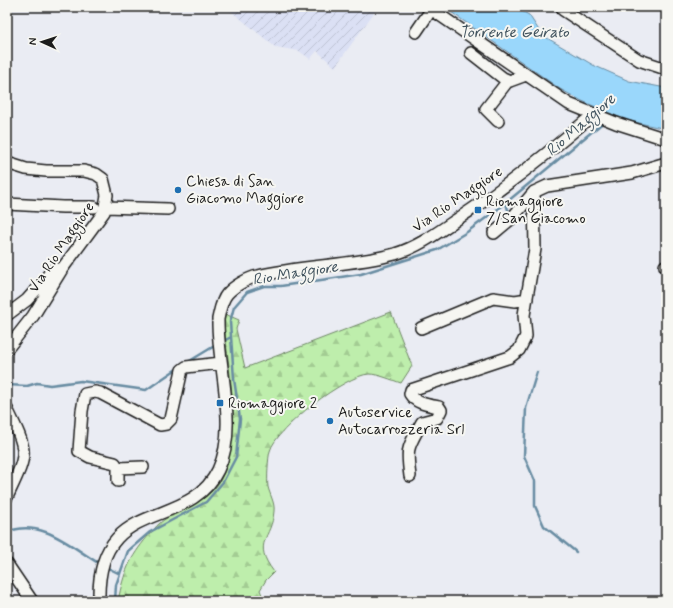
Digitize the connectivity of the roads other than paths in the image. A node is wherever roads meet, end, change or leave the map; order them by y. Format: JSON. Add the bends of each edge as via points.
{"nodes":[{"id":1,"x":429,"y":8,"type":"edge"},
{"id":2,"x":563,"y":10,"type":"dead end"},
{"id":3,"x":416,"y":32,"type":"dead end"},
{"id":4,"x":471,"y":53,"type":"dead end"},
{"id":5,"x":666,"y":69,"type":"edge"},
{"id":6,"x":526,"y":75,"type":"junction"},
{"id":7,"x":510,"y":81,"type":"junction"},
{"id":8,"x":593,"y":115,"type":"junction"},
{"id":9,"x":498,"y":121,"type":"dead end"},
{"id":10,"x":666,"y":139,"type":"edge"},
{"id":11,"x":7,"y":163,"type":"edge"},
{"id":12,"x":666,"y":163,"type":"edge"},
{"id":13,"x":534,"y":192,"type":"junction"},
{"id":14,"x":7,"y":204,"type":"edge"},
{"id":15,"x":94,"y":207,"type":"dead end"},
{"id":16,"x":106,"y":208,"type":"junction"},
{"id":17,"x":168,"y":209,"type":"dead end"},
{"id":18,"x":494,"y":233,"type":"dead end"},
{"id":19,"x":62,"y":269,"type":"junction"},
{"id":20,"x":527,"y":299,"type":"junction"},
{"id":21,"x":7,"y":315,"type":"edge"},
{"id":22,"x":421,"y":328,"type":"dead end"},
{"id":23,"x":7,"y":349,"type":"edge"},
{"id":24,"x":221,"y":363,"type":"junction"},
{"id":25,"x":7,"y":409,"type":"edge"},
{"id":26,"x":143,"y":467,"type":"dead end"},
{"id":27,"x":118,"y":468,"type":"junction"},
{"id":28,"x":410,"y":476,"type":"dead end"},
{"id":29,"x":118,"y":481,"type":"dead end"},
{"id":30,"x":7,"y":497,"type":"edge"},
{"id":31,"x":7,"y":564,"type":"edge"},
{"id":32,"x":32,"y":601,"type":"edge"},
{"id":33,"x":99,"y":601,"type":"edge"}],
"edges":[{"from":1,"to":3,"type":"street"},
{"from":1,"to":6,"type":"street"},
{"from":2,"to":5,"type":"street","via":[[639,60]]},
{"from":4,"to":7,"type":"street"},
{"from":6,"to":7,"type":"street"},
{"from":6,"to":8,"type":"street","via":[[569,104]]},
{"from":7,"to":9,"type":"street","via":[[486,109]]},
{"from":8,"to":10,"type":"street"},
{"from":8,"to":24,"type":"street","name":"Via Rio Maggiore","via":[[473,209],[424,241],[396,254],[258,276],[234,288],[223,301],[218,320]]},
{"from":11,"to":16,"type":"street","name":"Via Rio Maggiore","via":[[46,172],[84,171],[96,174],[103,179],[106,187]]},
{"from":12,"to":13,"type":"street","via":[[632,173],[547,186]]},
{"from":13,"to":18,"type":"street","via":[[512,218]]},
{"from":13,"to":20,"type":"street","via":[[535,249]]},
{"from":14,"to":15,"type":"street"},
{"from":16,"to":17,"type":"street"},
{"from":16,"to":19,"type":"street","name":"Via Rio Maggiore"},
{"from":19,"to":21,"type":"street","via":[[52,271],[27,300]]},
{"from":19,"to":23,"type":"street","name":"Via Rio Maggiore","via":[[33,316]]},
{"from":20,"to":22,"type":"street","via":[[515,301],[493,298]]},
{"from":20,"to":28,"type":"street","via":[[524,315],[526,336],[519,350],[510,357],[411,390],[413,399],[439,407],[441,410],[437,418],[422,422],[409,446],[407,454]]},
{"from":24,"to":27,"type":"street","via":[[186,367],[182,370],[171,420],[163,425],[100,393],[85,394],[79,450],[90,457],[113,462]]},
{"from":24,"to":33,"type":"street","name":"Via Rio Maggiore","via":[[228,439],[219,469],[204,492],[191,500],[141,520],[120,536],[104,561],[99,584]]},
{"from":25,"to":30,"type":"street","via":[[21,437],[24,452],[22,464]]},
{"from":26,"to":27,"type":"street"},
{"from":27,"to":29,"type":"street"},
{"from":31,"to":32,"type":"street"}]}
